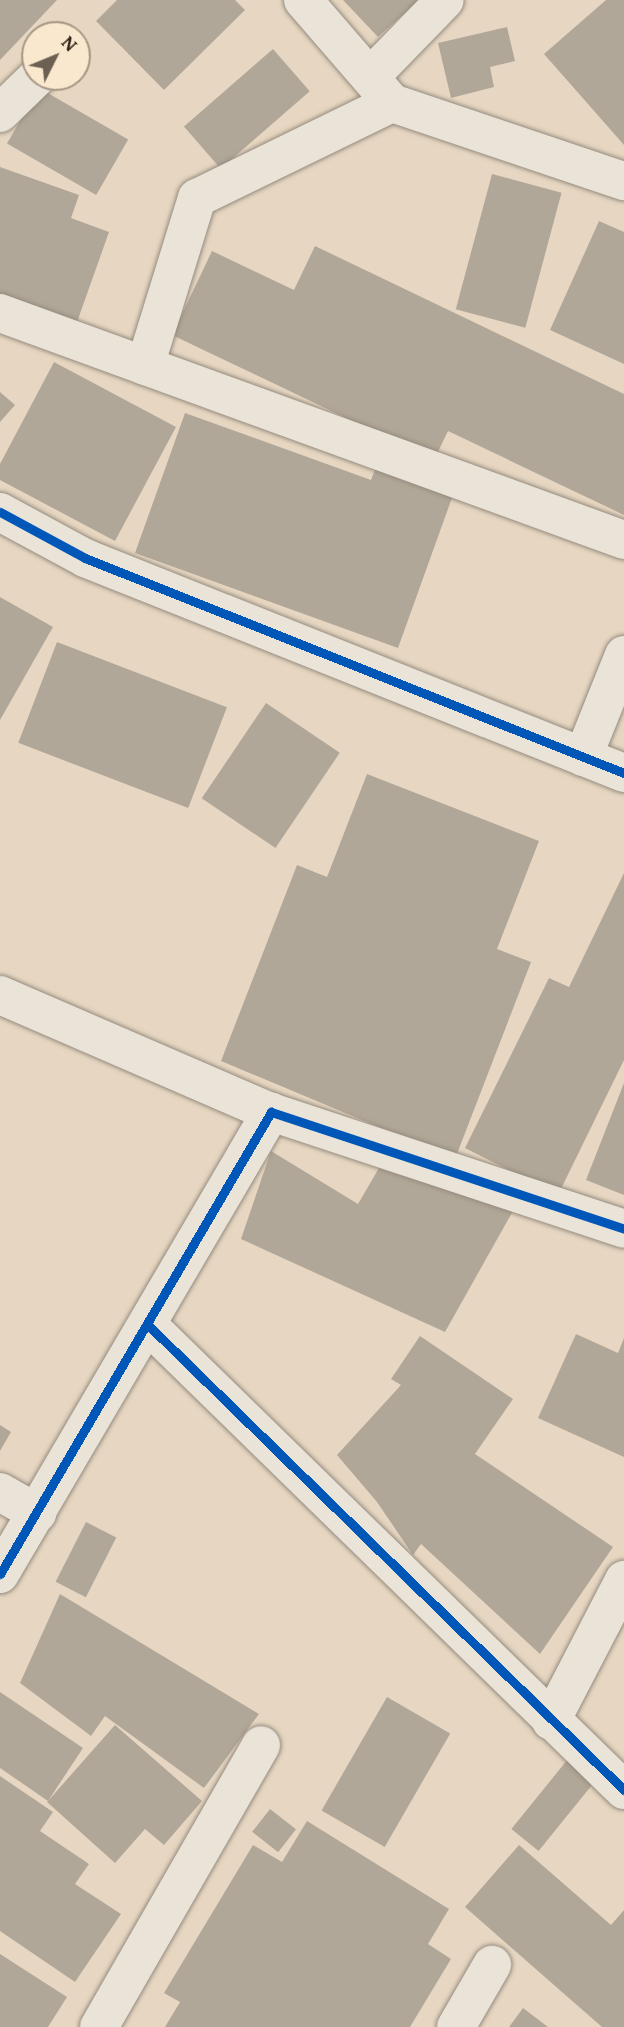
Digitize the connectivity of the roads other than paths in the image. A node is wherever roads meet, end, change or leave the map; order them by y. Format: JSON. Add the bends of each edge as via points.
{"nodes":[{"id":1,"x":303,"y":0,"type":"edge"},
{"id":2,"x":445,"y":0,"type":"edge"},
{"id":3,"x":381,"y":90,"type":"junction"},
{"id":4,"x":23,"y":91,"type":"edge"},
{"id":5,"x":0,"y":113,"type":"edge"},
{"id":6,"x":624,"y":181,"type":"edge"},
{"id":7,"x":0,"y":313,"type":"edge"},
{"id":8,"x":145,"y":366,"type":"junction"},
{"id":9,"x":0,"y":512,"type":"edge"},
{"id":10,"x":624,"y":540,"type":"edge"},
{"id":11,"x":624,"y":655,"type":"edge"},
{"id":12,"x":583,"y":757,"type":"junction"},
{"id":13,"x":624,"y":773,"type":"edge"},
{"id":14,"x":0,"y":995,"type":"edge"},
{"id":15,"x":271,"y":1112,"type":"junction"},
{"id":16,"x":624,"y":1229,"type":"edge"},
{"id":17,"x":147,"y":1324,"type":"junction"},
{"id":18,"x":0,"y":1492,"type":"edge"},
{"id":19,"x":37,"y":1513,"type":"junction"},
{"id":20,"x":0,"y":1574,"type":"edge"},
{"id":21,"x":624,"y":1580,"type":"edge"},
{"id":22,"x":551,"y":1721,"type":"junction"},
{"id":23,"x":261,"y":1745,"type":"dead end"},
{"id":24,"x":624,"y":1790,"type":"edge"},
{"id":25,"x":492,"y":1965,"type":"dead end"},
{"id":26,"x":99,"y":2027,"type":"edge"},
{"id":27,"x":456,"y":2027,"type":"edge"}],
"edges":[{"from":1,"to":3,"type":"street"},
{"from":2,"to":3,"type":"street"},
{"from":3,"to":6,"type":"street"},
{"from":3,"to":8,"type":"street","via":[[197,198]]},
{"from":4,"to":5,"type":"street"},
{"from":7,"to":8,"type":"street"},
{"from":8,"to":10,"type":"street"},
{"from":9,"to":12,"type":"street","via":[[85,558]]},
{"from":11,"to":12,"type":"street"},
{"from":12,"to":13,"type":"street"},
{"from":14,"to":15,"type":"street"},
{"from":15,"to":16,"type":"street"},
{"from":15,"to":17,"type":"street"},
{"from":17,"to":19,"type":"street"},
{"from":17,"to":22,"type":"street"},
{"from":18,"to":19,"type":"street"},
{"from":19,"to":20,"type":"street"},
{"from":21,"to":22,"type":"street"},
{"from":22,"to":24,"type":"street"},
{"from":23,"to":26,"type":"street"},
{"from":25,"to":27,"type":"street"}]}
